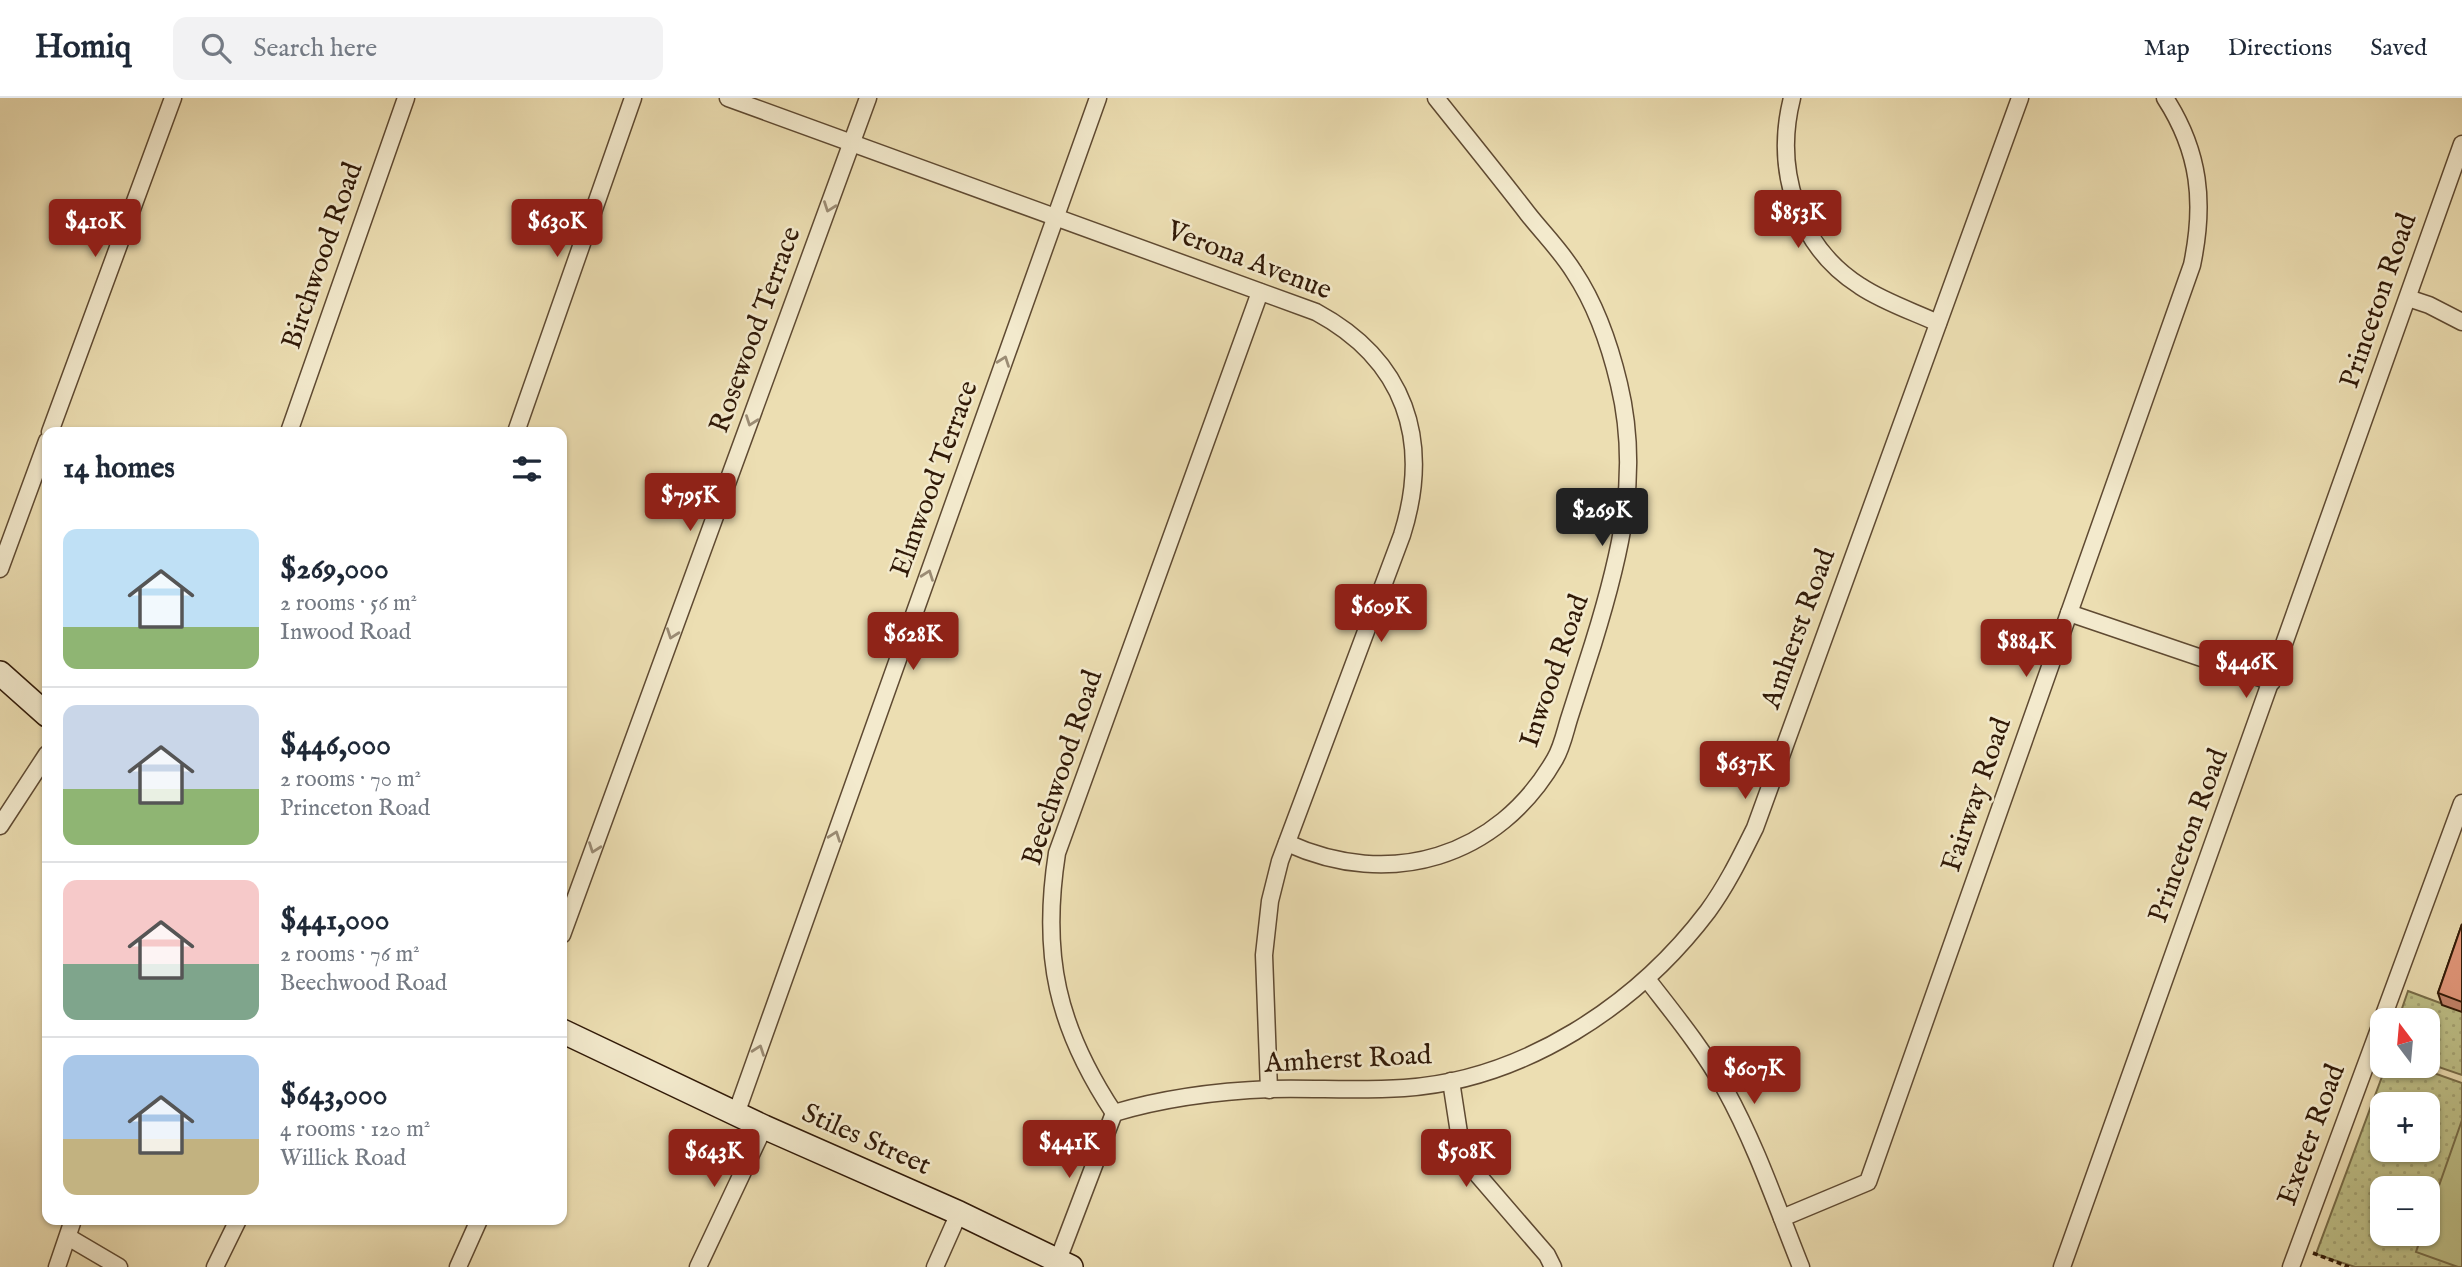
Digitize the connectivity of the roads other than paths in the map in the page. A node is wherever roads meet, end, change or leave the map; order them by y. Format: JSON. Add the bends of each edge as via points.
{"nodes":[{"id":1,"x":173,"y":98,"type":"edge"},
{"id":2,"x":407,"y":98,"type":"edge"},
{"id":3,"x":633,"y":98,"type":"edge"},
{"id":4,"x":728,"y":98,"type":"edge"},
{"id":5,"x":868,"y":98,"type":"edge"},
{"id":6,"x":1098,"y":98,"type":"edge"},
{"id":7,"x":1436,"y":98,"type":"edge"},
{"id":8,"x":1792,"y":98,"type":"edge"},
{"id":9,"x":2020,"y":98,"type":"edge"},
{"id":10,"x":2165,"y":98,"type":"edge"},
{"id":11,"x":853,"y":143,"type":"junction"},
{"id":12,"x":2462,"y":144,"type":"edge"},
{"id":13,"x":1056,"y":217,"type":"junction"},
{"id":14,"x":1260,"y":292,"type":"junction"},
{"id":15,"x":2408,"y":298,"type":"junction"},
{"id":16,"x":1938,"y":323,"type":"junction"},
{"id":17,"x":2462,"y":323,"type":"edge"},
{"id":18,"x":52,"y":427,"type":"edge"},
{"id":19,"x":291,"y":427,"type":"edge"},
{"id":20,"x":518,"y":427,"type":"edge"},
{"id":21,"x":42,"y":455,"type":"edge"},
{"id":22,"x":0,"y":569,"type":"edge"},
{"id":23,"x":2069,"y":613,"type":"junction"},
{"id":24,"x":0,"y":673,"type":"edge"},
{"id":25,"x":2272,"y":682,"type":"junction"},
{"id":26,"x":42,"y":711,"type":"edge"},
{"id":27,"x":42,"y":762,"type":"edge"},
{"id":28,"x":2462,"y":803,"type":"edge"},
{"id":29,"x":0,"y":826,"type":"edge"},
{"id":30,"x":1287,"y":843,"type":"junction"},
{"id":31,"x":567,"y":921,"type":"edge"},
{"id":32,"x":1647,"y":979,"type":"junction"},
{"id":33,"x":2387,"y":1008,"type":"edge"},
{"id":34,"x":567,"y":1037,"type":"edge"},
{"id":35,"x":2370,"y":1053,"type":"edge"},
{"id":36,"x":1451,"y":1081,"type":"junction"},
{"id":37,"x":1269,"y":1090,"type":"junction"},
{"id":38,"x":1114,"y":1113,"type":"junction"},
{"id":39,"x":736,"y":1114,"type":"junction"},
{"id":40,"x":764,"y":1127,"type":"junction"},
{"id":41,"x":959,"y":1213,"type":"junction"},
{"id":42,"x":1782,"y":1218,"type":"junction"},
{"id":43,"x":72,"y":1225,"type":"edge"},
{"id":44,"x":236,"y":1225,"type":"edge"},
{"id":45,"x":477,"y":1225,"type":"edge"},
{"id":46,"x":68,"y":1237,"type":"junction"},
{"id":47,"x":1065,"y":1264,"type":"edge"},
{"id":48,"x":57,"y":1267,"type":"edge"},
{"id":49,"x":119,"y":1267,"type":"edge"},
{"id":50,"x":215,"y":1267,"type":"edge"},
{"id":51,"x":457,"y":1267,"type":"edge"},
{"id":52,"x":698,"y":1267,"type":"edge"},
{"id":53,"x":935,"y":1267,"type":"edge"},
{"id":54,"x":1553,"y":1267,"type":"edge"},
{"id":55,"x":1801,"y":1267,"type":"edge"},
{"id":56,"x":2063,"y":1267,"type":"edge"},
{"id":57,"x":2291,"y":1267,"type":"edge"}],
"edges":[{"from":1,"to":18,"type":"street"},
{"from":2,"to":19,"type":"street","name":"Birchwood Road"},
{"from":3,"to":20,"type":"street"},
{"from":4,"to":11,"type":"street","name":"Verona Avenue"},
{"from":5,"to":11,"type":"street","name":"Rosewood Terrace"},
{"from":6,"to":13,"type":"street","name":"Elmwood Terrace"},
{"from":7,"to":30,"type":"street","name":"Inwood Road","via":[[1574,272],[1593,308],[1608,347],[1626,427],[1627,510],[1620,550],[1557,756],[1536,790],[1511,815],[1468,845],[1408,863],[1345,862]]},
{"from":8,"to":16,"type":"street","via":[[1785,137],[1787,172],[1796,206],[1812,237],[1833,264],[1861,286]]},
{"from":9,"to":16,"type":"street","name":"Amherst Road"},
{"from":10,"to":23,"type":"street","name":"Fairway Road","via":[[2183,131],[2196,171],[2199,235]]},
{"from":11,"to":13,"type":"street","name":"Verona Avenue"},
{"from":11,"to":31,"type":"street","name":"Rosewood Terrace","one_way":true},
{"from":12,"to":15,"type":"street","name":"Princeton Road"},
{"from":13,"to":14,"type":"street","name":"Verona Avenue"},
{"from":39,"to":13,"type":"street","name":"Elmwood Terrace","one_way":true},
{"from":14,"to":30,"type":"street","name":"Verona Avenue","via":[[1333,320],[1374,356],[1402,402],[1415,455],[1414,491],[1402,535]]},
{"from":14,"to":38,"type":"street","name":"Beechwood Road","via":[[1057,853],[1050,920],[1057,987],[1078,1051]]},
{"from":15,"to":17,"type":"street"},
{"from":15,"to":25,"type":"street","name":"Princeton Road"},
{"from":16,"to":32,"type":"street","name":"Amherst Road","via":[[1755,828],[1709,909]]},
{"from":21,"to":22,"type":"street"},
{"from":23,"to":25,"type":"street"},
{"from":23,"to":42,"type":"street","name":"Fairway Road","via":[[1868,1182]]},
{"from":24,"to":26,"type":"main road"},
{"from":25,"to":56,"type":"street","name":"Princeton Road"},
{"from":27,"to":29,"type":"street"},
{"from":28,"to":33,"type":"street","name":"Exeter Road"},
{"from":30,"to":37,"type":"street","name":"Verona Avenue","via":[[1270,901],[1264,956]]},
{"from":32,"to":36,"type":"street","name":"Amherst Road","via":[[1605,1012],[1536,1052]]},
{"from":32,"to":42,"type":"street","via":[[1724,1088]]},
{"from":34,"to":39,"type":"main road","name":"Stiles Street"},
{"from":35,"to":57,"type":"street","name":"Exeter Road"},
{"from":36,"to":37,"type":"street","name":"Amherst Road","via":[[1405,1088]]},
{"from":36,"to":54,"type":"street","via":[[1461,1146],[1471,1167]]},
{"from":37,"to":38,"type":"street","name":"Amherst Road","via":[[1152,1102]]},
{"from":38,"to":47,"type":"street"},
{"from":39,"to":40,"type":"main road","name":"Stiles Street"},
{"from":40,"to":41,"type":"main road","name":"Stiles Street"},
{"from":40,"to":52,"type":"street"},
{"from":41,"to":47,"type":"main road","name":"Stiles Street"},
{"from":41,"to":53,"type":"street"},
{"from":42,"to":55,"type":"street"},
{"from":43,"to":46,"type":"street"},
{"from":44,"to":50,"type":"street"},
{"from":45,"to":51,"type":"street"},
{"from":46,"to":48,"type":"street"},
{"from":46,"to":49,"type":"street"}]}
